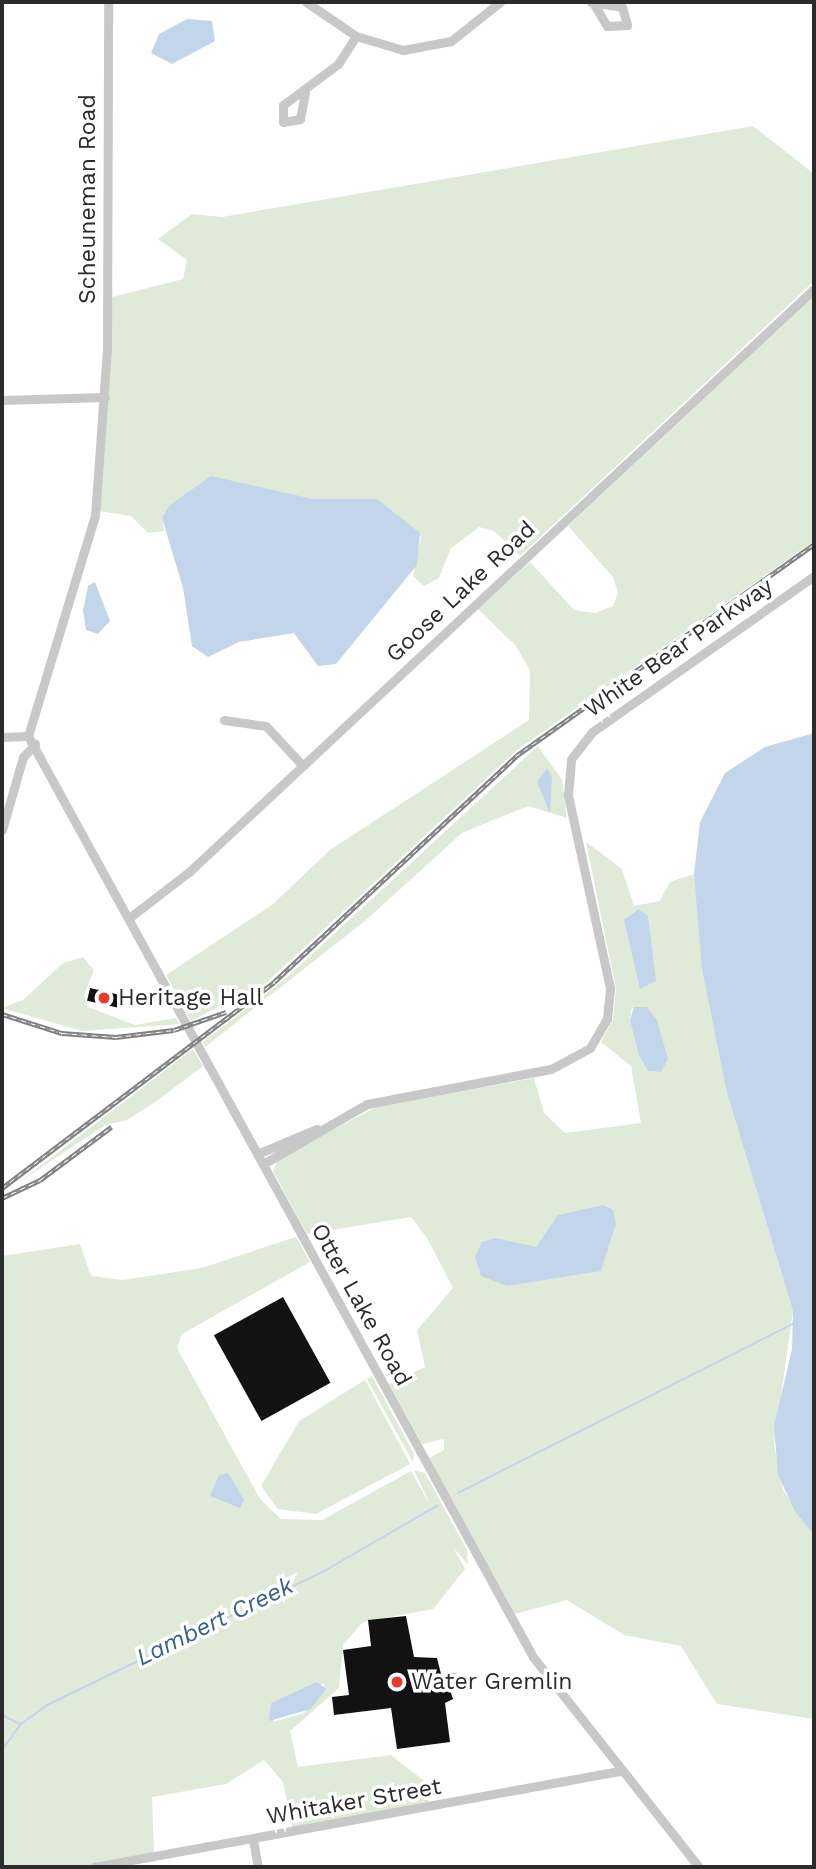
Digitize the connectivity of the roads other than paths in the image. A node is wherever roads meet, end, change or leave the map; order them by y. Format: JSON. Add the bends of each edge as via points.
{"nodes":[{"id":1,"x":108,"y":2,"type":"edge"},
{"id":2,"x":306,"y":2,"type":"edge"},
{"id":3,"x":500,"y":2,"type":"edge"},
{"id":4,"x":356,"y":36,"type":"junction"},
{"id":5,"x":305,"y":93,"type":"dead end"},
{"id":6,"x":814,"y":289,"type":"edge"},
{"id":7,"x":105,"y":397,"type":"junction"},
{"id":8,"x":2,"y":400,"type":"edge"},
{"id":9,"x":814,"y":576,"type":"edge"},
{"id":10,"x":224,"y":720,"type":"dead end"},
{"id":11,"x":28,"y":736,"type":"junction"},
{"id":12,"x":2,"y":737,"type":"edge"},
{"id":13,"x":35,"y":744,"type":"junction"},
{"id":14,"x":303,"y":766,"type":"junction"},
{"id":15,"x":2,"y":830,"type":"edge"},
{"id":16,"x":129,"y":918,"type":"junction"},
{"id":17,"x":319,"y":1128,"type":"junction"},
{"id":18,"x":257,"y":1154,"type":"junction"},
{"id":19,"x":262,"y":1164,"type":"junction"},
{"id":20,"x":618,"y":1771,"type":"junction"},
{"id":21,"x":253,"y":1840,"type":"junction"},
{"id":22,"x":94,"y":1867,"type":"edge"},
{"id":23,"x":258,"y":1867,"type":"edge"},
{"id":24,"x":699,"y":1867,"type":"edge"}],
"edges":[{"from":1,"to":7,"type":"street","name":"Scheuneman Road"},
{"from":2,"to":4,"type":"street"},
{"from":3,"to":4,"type":"street","via":[[462,35],[429,48],[403,50]]},
{"from":4,"to":5,"type":"street"},
{"from":6,"to":14,"type":"street","name":"Goose Lake Road"},
{"from":7,"to":8,"type":"street"},
{"from":7,"to":11,"type":"street","name":"Scheuneman Road","via":[[95,516]]},
{"from":9,"to":17,"type":"street","name":"White Bear Parkway","via":[[592,732],[571,759],[568,795],[611,991],[606,1021],[590,1048],[554,1068],[374,1101]]},
{"from":10,"to":14,"type":"street","via":[[266,726]]},
{"from":11,"to":12,"type":"street"},
{"from":11,"to":13,"type":"street","name":"Otter Lake Road"},
{"from":13,"to":15,"type":"street","via":[[23,757]]},
{"from":13,"to":16,"type":"street","name":"Otter Lake Road"},
{"from":14,"to":16,"type":"street","name":"Goose Lake Road","via":[[172,887]]},
{"from":16,"to":18,"type":"street","name":"Otter Lake Road"},
{"from":17,"to":18,"type":"street","name":"White Bear Parkway"},
{"from":17,"to":19,"type":"street","name":"White Bear Parkway"},
{"from":18,"to":19,"type":"street","name":"Otter Lake Road"},
{"from":19,"to":20,"type":"street","name":"Otter Lake Road","via":[[533,1657]]},
{"from":20,"to":21,"type":"street","name":"Whitaker Street"},
{"from":20,"to":24,"type":"street","name":"Otter Lake Road"},
{"from":21,"to":22,"type":"street","name":"Whitaker Street"},
{"from":21,"to":23,"type":"street"}]}
